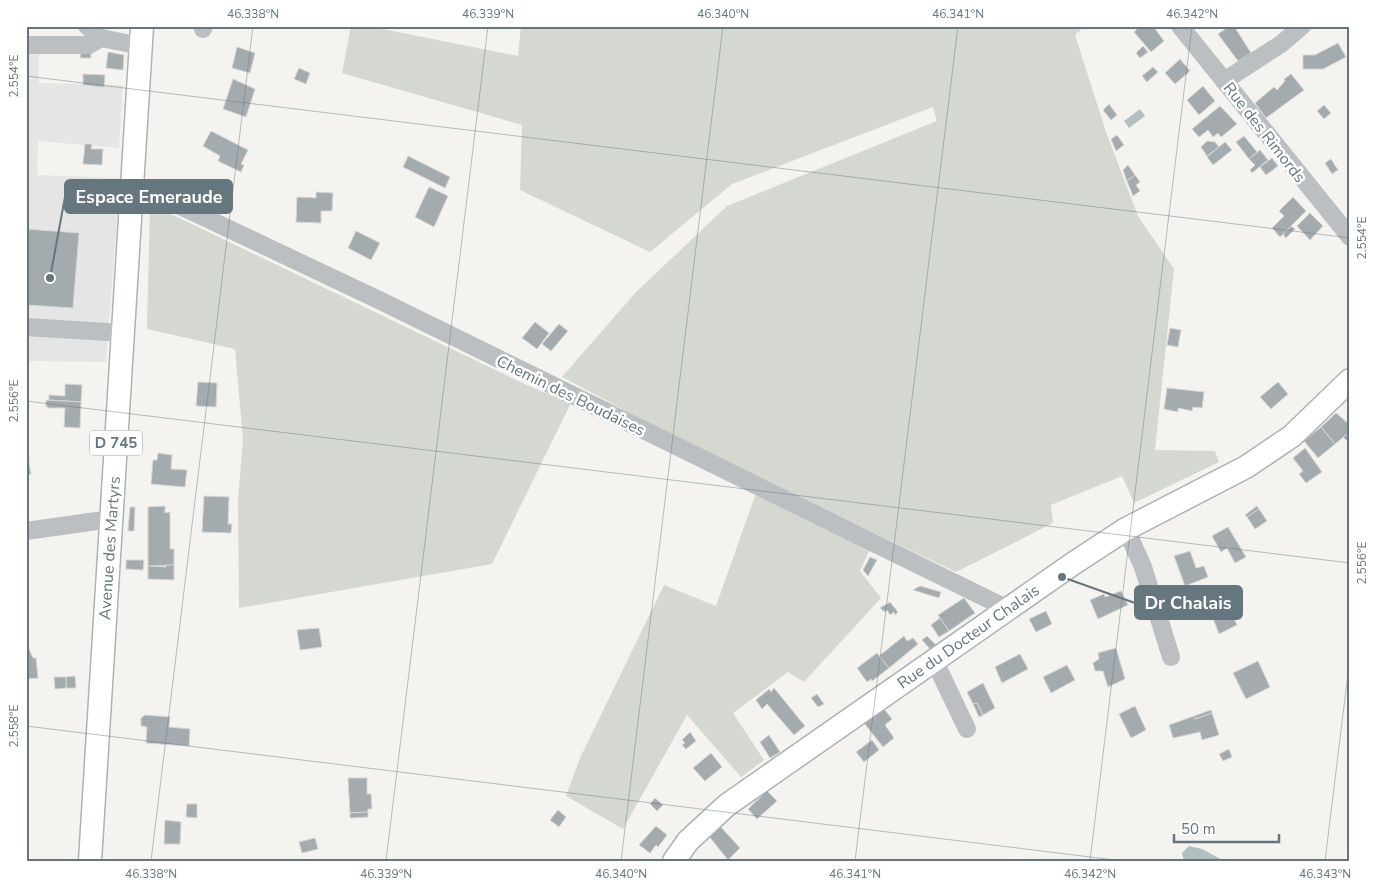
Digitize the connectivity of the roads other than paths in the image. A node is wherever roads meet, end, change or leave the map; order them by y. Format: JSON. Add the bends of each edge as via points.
{"nodes":[{"id":1,"x":87,"y":26,"type":"edge"},
{"id":2,"x":1180,"y":26,"type":"edge"},
{"id":3,"x":1302,"y":26,"type":"edge"},
{"id":4,"x":142,"y":36,"type":"edge"},
{"id":5,"x":101,"y":38,"type":"junction"},
{"id":6,"x":26,"y":45,"type":"edge"},
{"id":7,"x":1224,"y":81,"type":"junction"},
{"id":8,"x":132,"y":183,"type":"junction"},
{"id":9,"x":1350,"y":237,"type":"edge"},
{"id":10,"x":26,"y":327,"type":"edge"},
{"id":11,"x":123,"y":332,"type":"junction"},
{"id":12,"x":1350,"y":380,"type":"edge"},
{"id":13,"x":111,"y":519,"type":"junction"},
{"id":14,"x":1126,"y":530,"type":"junction"},
{"id":15,"x":26,"y":531,"type":"edge"},
{"id":16,"x":1008,"y":609,"type":"junction"},
{"id":17,"x":1171,"y":658,"type":"dead end"},
{"id":18,"x":934,"y":660,"type":"junction"},
{"id":19,"x":967,"y":728,"type":"dead end"},
{"id":20,"x":90,"y":861,"type":"edge"},
{"id":21,"x":674,"y":861,"type":"edge"}],
"edges":[{"from":1,"to":5,"type":"street"},
{"from":2,"to":7,"type":"street","name":"Rue des Rimords"},
{"from":3,"to":7,"type":"street","via":[[1281,44]]},
{"from":4,"to":5,"type":"street"},
{"from":4,"to":8,"type":"main road","name":"Avenue des Martyrs","number":"D 745"},
{"from":5,"to":6,"type":"street","via":[[89,45]]},
{"from":7,"to":9,"type":"street","name":"Rue des Rimords"},
{"from":8,"to":11,"type":"main road","name":"Avenue des Martyrs","number":"D 745"},
{"from":8,"to":16,"type":"street","name":"Chemin des Boudaises","via":[[381,301]]},
{"from":10,"to":11,"type":"street"},
{"from":11,"to":13,"type":"main road","name":"Avenue des Martyrs","number":"D 745"},
{"from":12,"to":14,"type":"main road","name":"Rue du Docteur Chalais","via":[[1292,436],[1246,467]]},
{"from":13,"to":15,"type":"street"},
{"from":13,"to":20,"type":"main road","name":"Avenue des Martyrs","number":"D 745"},
{"from":14,"to":16,"type":"main road","name":"Rue du Docteur Chalais"},
{"from":14,"to":17,"type":"street","via":[[1143,567]]},
{"from":16,"to":18,"type":"main road","name":"Rue du Docteur Chalais"},
{"from":18,"to":19,"type":"street"},
{"from":18,"to":21,"type":"main road","name":"Rue du Docteur Chalais","via":[[727,805],[688,841]]}]}
